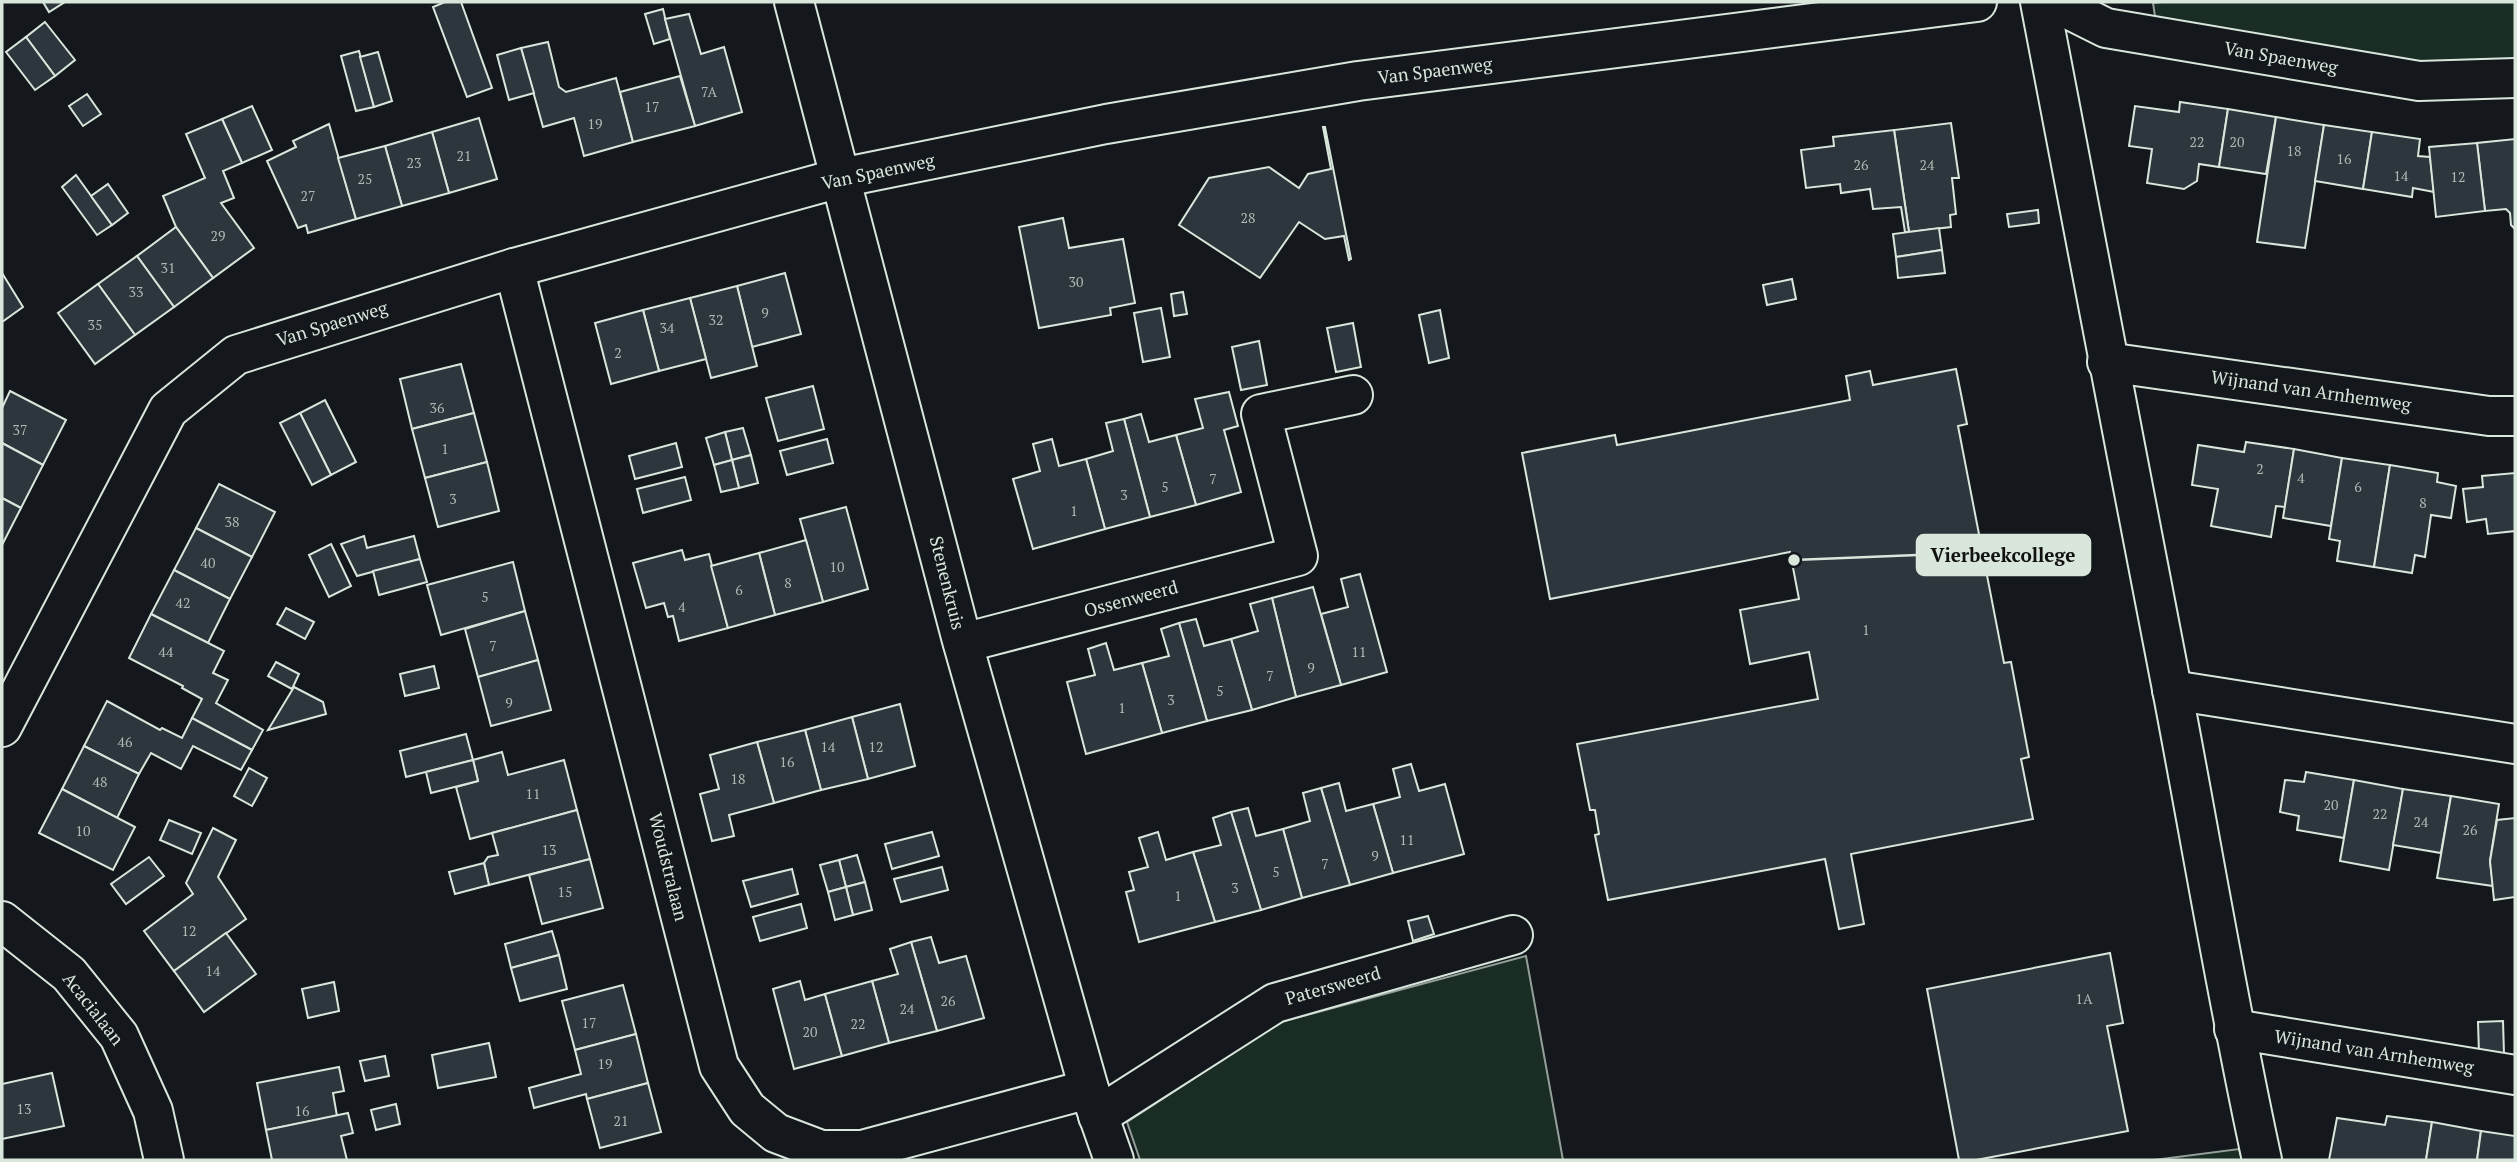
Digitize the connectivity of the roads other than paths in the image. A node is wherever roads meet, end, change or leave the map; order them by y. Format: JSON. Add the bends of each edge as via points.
{"nodes":[{"id":1,"x":794,"y":2,"type":"edge"},
{"id":2,"x":1977,"y":2,"type":"edge"},
{"id":3,"x":2040,"y":2,"type":"edge"},
{"id":4,"x":2054,"y":2,"type":"edge"},
{"id":5,"x":2515,"y":78,"type":"edge"},
{"id":6,"x":840,"y":178,"type":"junction"},
{"id":7,"x":514,"y":268,"type":"junction"},
{"id":8,"x":2107,"y":362,"type":"junction"},
{"id":9,"x":1353,"y":395,"type":"dead end"},
{"id":10,"x":2515,"y":415,"type":"edge"},
{"id":11,"x":963,"y":643,"type":"junction"},
{"id":12,"x":2172,"y":690,"type":"junction"},
{"id":13,"x":2,"y":727,"type":"edge"},
{"id":14,"x":2515,"y":744,"type":"edge"},
{"id":15,"x":2,"y":921,"type":"edge"},
{"id":16,"x":1513,"y":935,"type":"dead end"},
{"id":17,"x":2234,"y":1029,"type":"junction"},
{"id":18,"x":2515,"y":1075,"type":"edge"},
{"id":19,"x":1093,"y":1102,"type":"junction"},
{"id":20,"x":164,"y":1160,"type":"edge"},
{"id":21,"x":1114,"y":1160,"type":"edge"},
{"id":22,"x":2262,"y":1160,"type":"edge"}],
"edges":[{"from":1,"to":6,"type":"street","name":"Stenenkruis"},
{"from":2,"to":6,"type":"street","name":"Van Spaenweg","via":[[1358,81],[1106,124]]},
{"from":3,"to":8,"type":"street"},
{"from":4,"to":5,"type":"street","name":"Van Spaenweg","via":[[2106,28],[2418,81]]},
{"from":6,"to":7,"type":"street","name":"Van Spaenweg"},
{"from":6,"to":11,"type":"street","name":"Stenenkruis"},
{"from":7,"to":13,"type":"street","name":"Van Spaenweg","via":[[236,355],[168,410]]},
{"from":7,"to":19,"type":"street","name":"Woudstralaan","via":[[719,1066],[747,1109],[776,1133],[821,1150],[862,1150]]},
{"from":8,"to":10,"type":"street","name":"Wijnand van Arnhemweg","via":[[2489,416]]},
{"from":8,"to":12,"type":"street"},
{"from":9,"to":11,"type":"street","name":"Ossenweerd","via":[[1261,414],[1298,556]]},
{"from":11,"to":19,"type":"street","name":"Stenenkruis"},
{"from":12,"to":14,"type":"street"},
{"from":12,"to":17,"type":"street"},
{"from":15,"to":20,"type":"street","name":"Acacialaan","via":[[69,974],[120,1036],[153,1111]]},
{"from":16,"to":19,"type":"street","name":"Patersweerd","via":[[1275,1003]]},
{"from":17,"to":18,"type":"street","name":"Wijnand van Arnhemweg"},
{"from":17,"to":22,"type":"street"},
{"from":19,"to":21,"type":"street","name":"Stenenkruis"}]}
